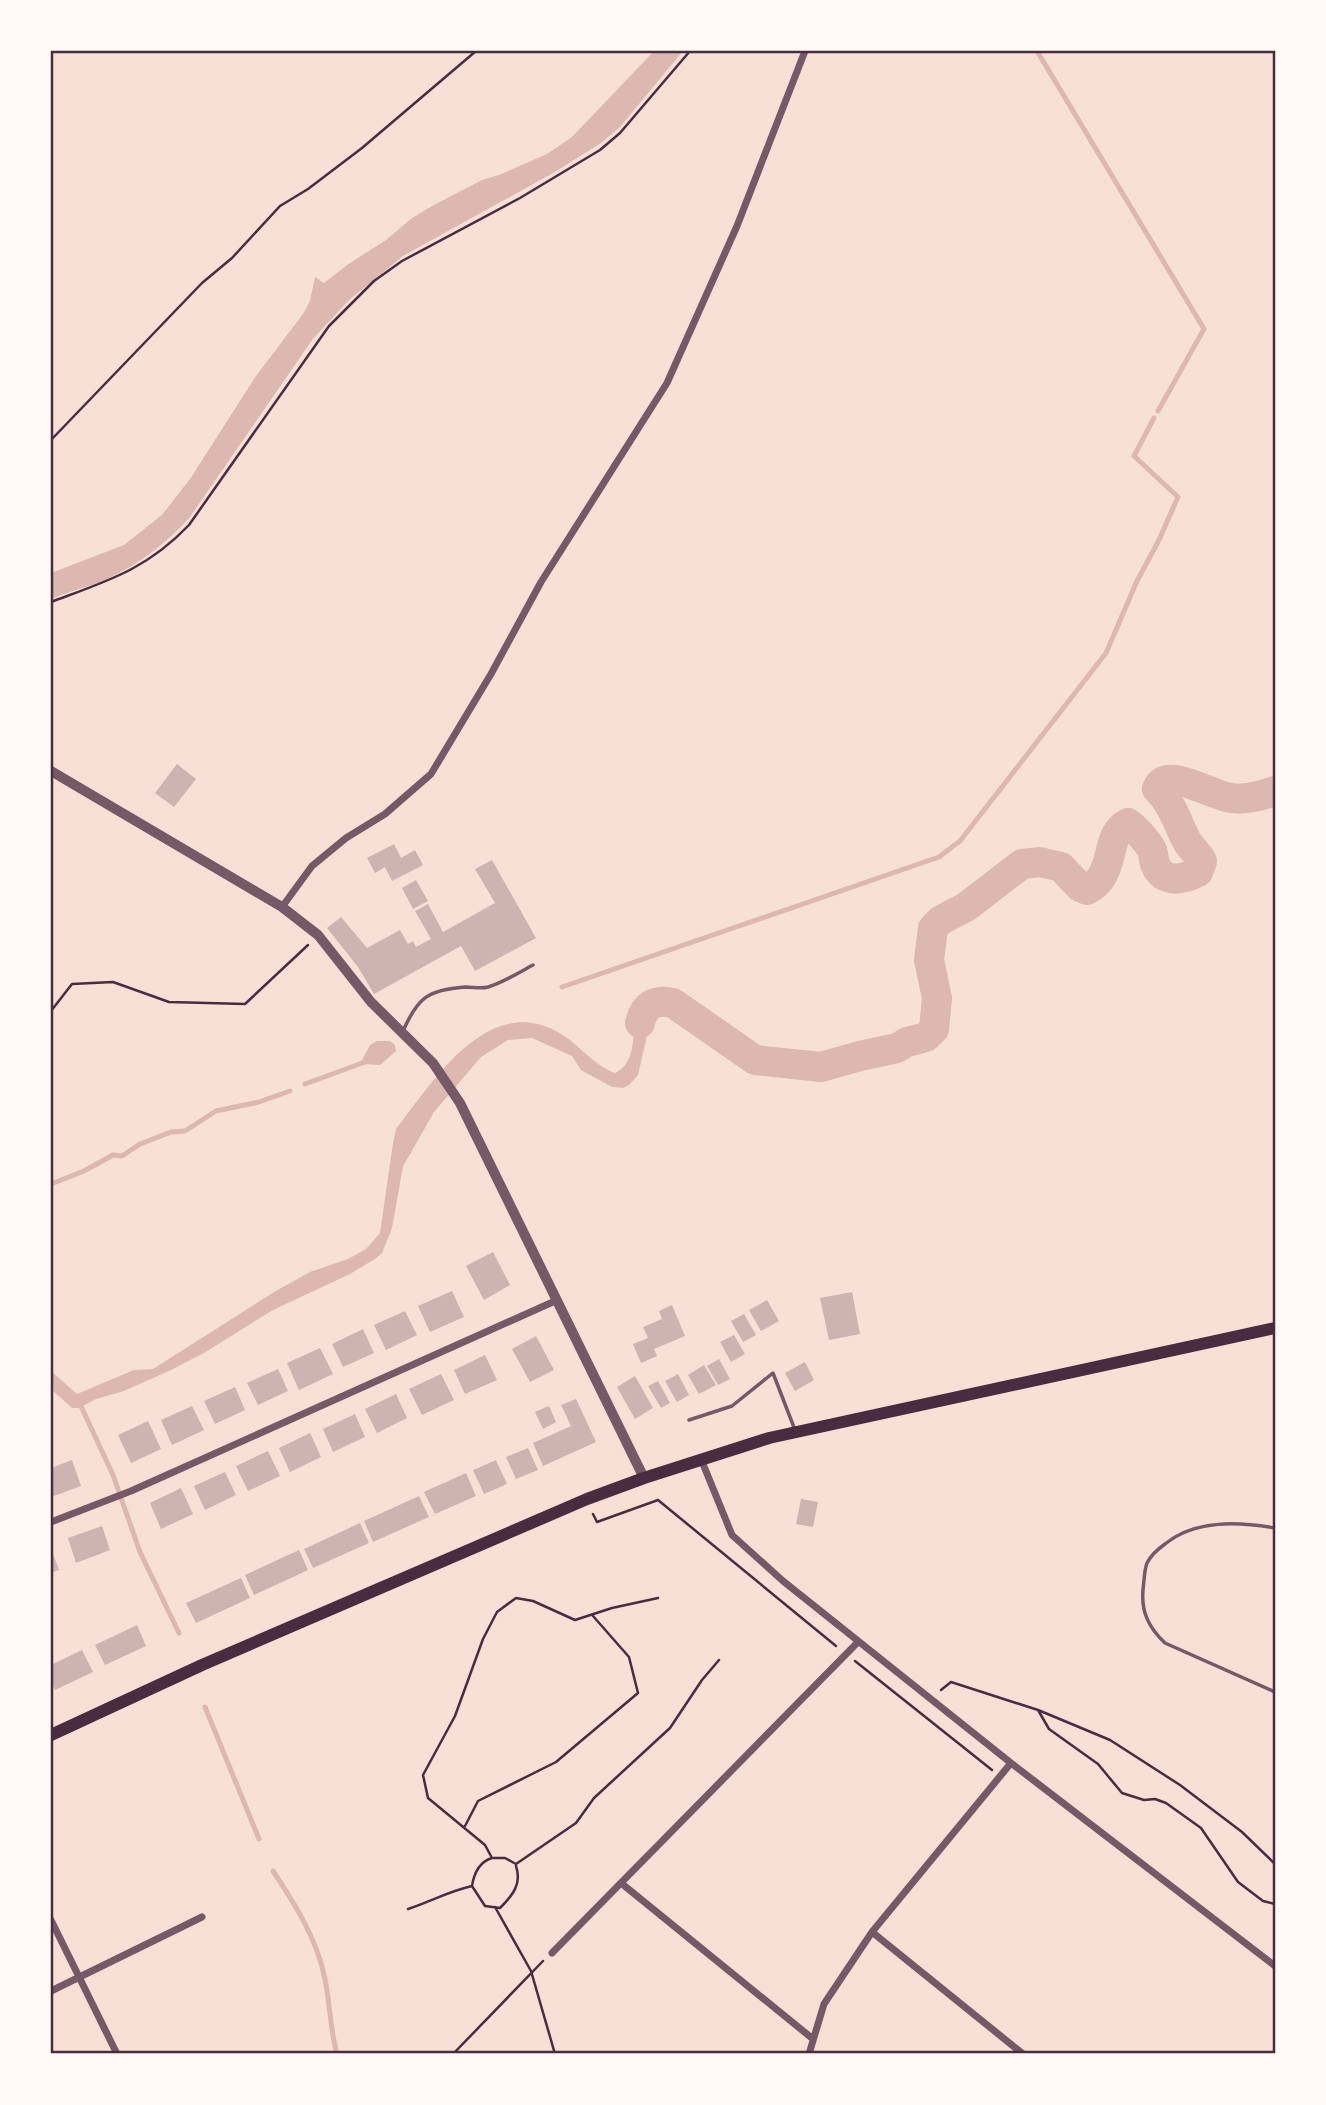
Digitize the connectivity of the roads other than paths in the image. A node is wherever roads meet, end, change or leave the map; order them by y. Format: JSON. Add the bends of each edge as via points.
{"nodes":[{"id":1,"x":805,"y":51,"type":"edge"},
{"id":2,"x":51,"y":771,"type":"edge"},
{"id":3,"x":282,"y":907,"type":"junction"},
{"id":4,"x":533,"y":965,"type":"dead end"},
{"id":5,"x":403,"y":1031,"type":"junction"},
{"id":6,"x":555,"y":1301,"type":"junction"},
{"id":7,"x":1275,"y":1328,"type":"edge"},
{"id":8,"x":689,"y":1420,"type":"dead end"},
{"id":9,"x":796,"y":1432,"type":"junction"},
{"id":10,"x":701,"y":1459,"type":"junction"},
{"id":11,"x":644,"y":1478,"type":"junction"},
{"id":12,"x":51,"y":1522,"type":"edge"},
{"id":13,"x":1275,"y":1528,"type":"edge"},
{"id":14,"x":858,"y":1642,"type":"junction"},
{"id":15,"x":1275,"y":1692,"type":"edge"},
{"id":16,"x":51,"y":1735,"type":"edge"},
{"id":17,"x":1012,"y":1763,"type":"junction"},
{"id":18,"x":621,"y":1883,"type":"junction"},
{"id":19,"x":202,"y":1917,"type":"dead end"},
{"id":20,"x":51,"y":1920,"type":"edge"},
{"id":21,"x":872,"y":1932,"type":"junction"},
{"id":22,"x":552,"y":1954,"type":"road end"},
{"id":23,"x":1275,"y":1966,"type":"edge"},
{"id":24,"x":78,"y":1977,"type":"junction"},
{"id":25,"x":51,"y":1991,"type":"edge"},
{"id":26,"x":813,"y":2039,"type":"junction"},
{"id":27,"x":117,"y":2054,"type":"edge"},
{"id":28,"x":809,"y":2054,"type":"edge"},
{"id":29,"x":1024,"y":2054,"type":"edge"}],
"edges":[{"from":1,"to":3,"type":"street","via":[[737,226],[667,383],[541,582],[431,774],[385,814],[312,866]]},
{"from":2,"to":3,"type":"street"},
{"from":3,"to":5,"type":"street","via":[[318,935],[371,1002]]},
{"from":4,"to":5,"type":"lane","via":[[485,988],[429,993],[412,1010]]},
{"from":5,"to":6,"type":"street","via":[[433,1063],[460,1103]]},
{"from":6,"to":11,"type":"street"},
{"from":6,"to":12,"type":"street","via":[[131,1491]]},
{"from":7,"to":9,"type":"main road"},
{"from":8,"to":9,"type":"lane","via":[[732,1406],[773,1373]]},
{"from":9,"to":10,"type":"main road"},
{"from":10,"to":11,"type":"main road"},
{"from":10,"to":14,"type":"street","via":[[732,1535]]},
{"from":11,"to":16,"type":"main road","via":[[202,1665]]},
{"from":13,"to":15,"type":"lane","via":[[1216,1524],[1187,1530],[1154,1552],[1147,1564],[1142,1604],[1148,1622],[1165,1643]]},
{"from":14,"to":17,"type":"street"},
{"from":14,"to":18,"type":"street"},
{"from":17,"to":21,"type":"street"},
{"from":17,"to":23,"type":"street"},
{"from":18,"to":22,"type":"street"},
{"from":18,"to":26,"type":"street"},
{"from":19,"to":24,"type":"street"},
{"from":20,"to":24,"type":"street"},
{"from":21,"to":26,"type":"street","via":[[824,2004]]},
{"from":21,"to":29,"type":"street"},
{"from":24,"to":25,"type":"street"},
{"from":24,"to":27,"type":"street"},
{"from":26,"to":28,"type":"street"}]}
